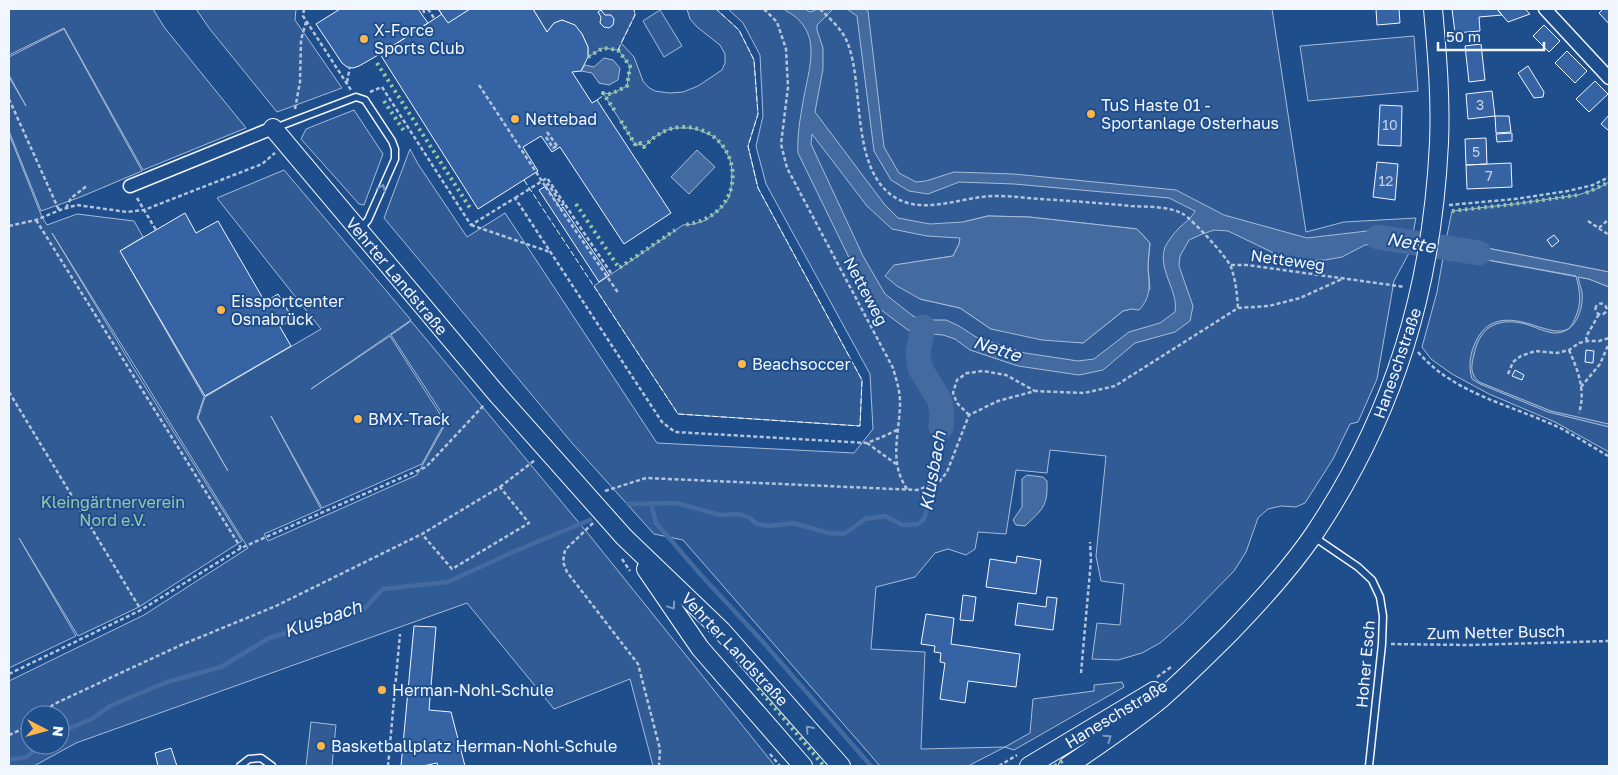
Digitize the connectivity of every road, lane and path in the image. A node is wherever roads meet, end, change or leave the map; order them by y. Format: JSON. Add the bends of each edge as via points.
{"nodes":[{"id":1,"x":304,"y":9,"type":"edge"},
{"id":2,"x":423,"y":9,"type":"edge"},
{"id":3,"x":428,"y":9,"type":"edge"},
{"id":4,"x":764,"y":9,"type":"edge"},
{"id":5,"x":820,"y":9,"type":"edge"},
{"id":6,"x":1433,"y":9,"type":"edge"},
{"id":7,"x":1545,"y":9,"type":"edge"},
{"id":8,"x":434,"y":18,"type":"dead end"},
{"id":9,"x":306,"y":22,"type":"junction"},
{"id":10,"x":350,"y":67,"type":"dead end"},
{"id":11,"x":1609,"y":78,"type":"edge"},
{"id":12,"x":347,"y":83,"type":"junction"},
{"id":13,"x":479,"y":85,"type":"dead end"},
{"id":14,"x":356,"y":97,"type":"junction"},
{"id":15,"x":9,"y":100,"type":"edge"},
{"id":16,"x":295,"y":120,"type":"junction"},
{"id":17,"x":273,"y":128,"type":"junction"},
{"id":18,"x":549,"y":133,"type":"dead end"},
{"id":19,"x":554,"y":148,"type":"junction"},
{"id":20,"x":276,"y":153,"type":"dead end"},
{"id":21,"x":1609,"y":177,"type":"edge"},
{"id":22,"x":88,"y":185,"type":"dead end"},
{"id":23,"x":547,"y":185,"type":"junction"},
{"id":24,"x":130,"y":186,"type":"joint"},
{"id":25,"x":515,"y":198,"type":"junction"},
{"id":26,"x":564,"y":203,"type":"junction"},
{"id":27,"x":1446,"y":205,"type":"dead end"},
{"id":28,"x":66,"y":208,"type":"junction"},
{"id":29,"x":60,"y":210,"type":"junction"},
{"id":30,"x":144,"y":210,"type":"junction"},
{"id":31,"x":1609,"y":219,"type":"edge"},
{"id":32,"x":36,"y":220,"type":"junction"},
{"id":33,"x":1588,"y":221,"type":"dead end"},
{"id":34,"x":471,"y":225,"type":"junction"},
{"id":35,"x":9,"y":226,"type":"edge"},
{"id":36,"x":1599,"y":228,"type":"junction"},
{"id":37,"x":156,"y":230,"type":"dead end"},
{"id":38,"x":359,"y":230,"type":"junction"},
{"id":39,"x":1609,"y":235,"type":"edge"},
{"id":40,"x":550,"y":252,"type":"junction"},
{"id":41,"x":1231,"y":265,"type":"junction"},
{"id":42,"x":611,"y":273,"type":"dead end"},
{"id":43,"x":1342,"y":279,"type":"junction"},
{"id":44,"x":1398,"y":286,"type":"dead end"},
{"id":45,"x":619,"y":294,"type":"dead end"},
{"id":46,"x":1607,"y":307,"type":"edge"},
{"id":47,"x":1238,"y":308,"type":"junction"},
{"id":48,"x":1599,"y":314,"type":"junction"},
{"id":49,"x":1609,"y":338,"type":"edge"},
{"id":50,"x":1587,"y":341,"type":"junction"},
{"id":51,"x":1609,"y":343,"type":"edge"},
{"id":52,"x":1416,"y":349,"type":"dead end"},
{"id":53,"x":1569,"y":350,"type":"junction"},
{"id":54,"x":1508,"y":374,"type":"dead end"},
{"id":55,"x":1581,"y":387,"type":"junction"},
{"id":56,"x":1035,"y":391,"type":"junction"},
{"id":57,"x":9,"y":392,"type":"edge"},
{"id":58,"x":496,"y":393,"type":"junction"},
{"id":59,"x":1580,"y":413,"type":"dead end"},
{"id":60,"x":969,"y":415,"type":"junction"},
{"id":61,"x":897,"y":430,"type":"junction"},
{"id":62,"x":867,"y":443,"type":"junction"},
{"id":63,"x":547,"y":451,"type":"junction"},
{"id":64,"x":1609,"y":459,"type":"edge"},
{"id":65,"x":897,"y":464,"type":"junction"},
{"id":66,"x":500,"y":487,"type":"junction"},
{"id":67,"x":907,"y":489,"type":"junction"},
{"id":68,"x":588,"y":496,"type":"junction"},
{"id":69,"x":596,"y":521,"type":"dead end"},
{"id":70,"x":422,"y":534,"type":"junction"},
{"id":71,"x":1313,"y":536,"type":"junction"},
{"id":72,"x":624,"y":538,"type":"junction"},
{"id":73,"x":1090,"y":542,"type":"dead end"},
{"id":74,"x":241,"y":548,"type":"junction"},
{"id":75,"x":141,"y":610,"type":"junction"},
{"id":76,"x":400,"y":634,"type":"dead end"},
{"id":77,"x":1609,"y":641,"type":"edge"},
{"id":78,"x":1382,"y":644,"type":"junction"},
{"id":79,"x":1203,"y":660,"type":"junction"},
{"id":80,"x":1177,"y":663,"type":"dead end"},
{"id":81,"x":1081,"y":673,"type":"dead end"},
{"id":82,"x":9,"y":674,"type":"edge"},
{"id":83,"x":1154,"y":679,"type":"dead end"},
{"id":84,"x":53,"y":705,"type":"edge"},
{"id":85,"x":1027,"y":759,"type":"edge"},
{"id":86,"x":240,"y":766,"type":"edge"},
{"id":87,"x":272,"y":766,"type":"edge"},
{"id":88,"x":388,"y":766,"type":"edge"},
{"id":89,"x":659,"y":766,"type":"edge"},
{"id":90,"x":803,"y":766,"type":"edge"},
{"id":91,"x":841,"y":766,"type":"edge"},
{"id":92,"x":999,"y":766,"type":"edge"},
{"id":93,"x":1068,"y":766,"type":"edge"},
{"id":94,"x":1369,"y":766,"type":"edge"}],
"edges":[{"from":1,"to":9,"type":"path"},
{"from":2,"to":3,"type":"path","via":[[424,12]]},
{"from":3,"to":8,"type":"path"},
{"from":4,"to":61,"type":"path","name":"Netteweg","via":[[777,22],[786,50],[788,87],[781,144],[787,168],[893,368],[900,402]]},
{"from":5,"to":41,"type":"path","name":"Netteweg","via":[[848,43],[867,159],[888,193],[903,202],[928,206],[995,196],[1169,209],[1184,214]]},
{"from":6,"to":71,"type":"main road","name":"Haneschstraße","via":[[1439,78],[1439,140],[1431,233],[1421,290],[1392,384],[1370,437]]},
{"from":7,"to":11,"type":"street"},
{"from":9,"to":12,"type":"path"},
{"from":9,"to":16,"type":"path","via":[[301,40]]},
{"from":10,"to":12,"type":"path"},
{"from":12,"to":14,"type":"path"},
{"from":13,"to":23,"type":"path","bridge":true},
{"from":14,"to":16,"type":"lane"},
{"from":14,"to":34,"type":"path","via":[[382,87]]},
{"from":38,"to":14,"type":"lane","one_way":true,"via":[[368,220],[394,159],[395,149],[364,100]]},
{"from":15,"to":29,"type":"path"},
{"from":16,"to":17,"type":"lane"},
{"from":17,"to":24,"type":"street"},
{"from":17,"to":38,"type":"main road","name":"Vehrter Landstraße"},
{"from":18,"to":19,"type":"path","via":[[546,137]]},
{"from":19,"to":19,"type":"path","via":[[546,137],[549,135]]},
{"from":20,"to":30,"type":"path","via":[[262,164]]},
{"from":21,"to":27,"type":"path","via":[[1568,191]]},
{"from":22,"to":28,"type":"path","via":[[71,198]]},
{"from":23,"to":26,"type":"path","via":[[562,205]]},
{"from":23,"to":45,"type":"path"},
{"from":24,"to":30,"type":"path"},
{"from":25,"to":26,"type":"path","via":[[547,178]]},
{"from":25,"to":34,"type":"path"},
{"from":25,"to":40,"type":"path"},
{"from":26,"to":42,"type":"path"},
{"from":28,"to":29,"type":"path"},
{"from":28,"to":30,"type":"path","via":[[77,205],[126,212]]},
{"from":29,"to":32,"type":"path"},
{"from":30,"to":37,"type":"path"},
{"from":31,"to":36,"type":"path"},
{"from":32,"to":35,"type":"path"},
{"from":32,"to":74,"type":"path"},
{"from":33,"to":36,"type":"path"},
{"from":34,"to":40,"type":"path"},
{"from":36,"to":39,"type":"path"},
{"from":38,"to":58,"type":"main road","name":"Vehrter Landstraße"},
{"from":40,"to":62,"type":"path","via":[[662,422],[675,432]]},
{"from":41,"to":43,"type":"path","name":"Netteweg"},
{"from":41,"to":47,"type":"path","name":"Netteweg","via":[[1237,286]]},
{"from":43,"to":44,"type":"path","name":"Netteweg"},
{"from":43,"to":47,"type":"path","name":"Netteweg","via":[[1300,298],[1269,306]]},
{"from":46,"to":48,"type":"path","via":[[1606,313]]},
{"from":46,"to":48,"type":"path","via":[[1597,305]]},
{"from":47,"to":56,"type":"path","name":"Netteweg","via":[[1115,386],[1084,393]]},
{"from":48,"to":50,"type":"path","via":[[1586,337]]},
{"from":49,"to":50,"type":"path"},
{"from":50,"to":53,"type":"path"},
{"from":51,"to":55,"type":"path","via":[[1600,364]]},
{"from":52,"to":64,"type":"path","via":[[1429,365],[1456,384],[1562,429]]},
{"from":53,"to":54,"type":"path","via":[[1557,353],[1535,351],[1521,356],[1513,362]]},
{"from":53,"to":55,"type":"path"},
{"from":55,"to":59,"type":"path"},
{"from":56,"to":60,"type":"path","name":"Netteweg","via":[[998,401]]},
{"from":56,"to":60,"type":"path","name":"Netteweg","via":[[1006,376],[983,371],[967,373],[957,380],[953,393],[957,403]]},
{"from":57,"to":75,"type":"path"},
{"from":58,"to":63,"type":"main road","name":"Vehrter Landstraße"},
{"from":58,"to":74,"type":"path","via":[[426,467]]},
{"from":60,"to":67,"type":"path","via":[[947,472],[939,482],[917,490]]},
{"from":61,"to":62,"type":"path"},
{"from":61,"to":65,"type":"path","name":"Netteweg"},
{"from":62,"to":65,"type":"path"},
{"from":63,"to":66,"type":"path"},
{"from":63,"to":68,"type":"main road","name":"Vehrter Landstraße"},
{"from":65,"to":67,"type":"path","name":"Netteweg","via":[[900,479]]},
{"from":66,"to":70,"type":"path"},
{"from":66,"to":70,"type":"path","via":[[529,522],[452,569]]},
{"from":67,"to":68,"type":"path","via":[[646,478]]},
{"from":68,"to":72,"type":"main road","name":"Vehrter Landstraße"},
{"from":69,"to":89,"type":"path","via":[[565,550],[563,562],[638,664],[660,749]]},
{"from":70,"to":84,"type":"path","via":[[276,606],[180,645]]},
{"from":71,"to":78,"type":"lane","name":"Hoher Esch","via":[[1372,580],[1380,597],[1383,616]]},
{"from":71,"to":79,"type":"main road","name":"Haneschstraße","via":[[1263,599]]},
{"from":72,"to":90,"type":"main road","name":"Vehrter Landstraße","one_way":true,"via":[[700,648]]},
{"from":91,"to":72,"type":"main road","name":"Vehrter Landstraße","one_way":true,"via":[[722,631]]},
{"from":73,"to":81,"type":"path"},
{"from":74,"to":75,"type":"path"},
{"from":75,"to":82,"type":"path"},
{"from":76,"to":88,"type":"path"},
{"from":77,"to":78,"type":"path","name":"Zum Netter Busch"},
{"from":78,"to":94,"type":"lane","name":"Hoher Esch"},
{"from":79,"to":85,"type":"main road","name":"Haneschstraße","via":[[1149,695]]},
{"from":93,"to":79,"type":"main road","name":"Haneschstraße","one_way":true,"via":[[1162,698]]},
{"from":80,"to":83,"type":"path"},
{"from":85,"to":92,"type":"path"},
{"from":86,"to":87,"type":"lane","via":[[249,759],[261,758]]}]}
